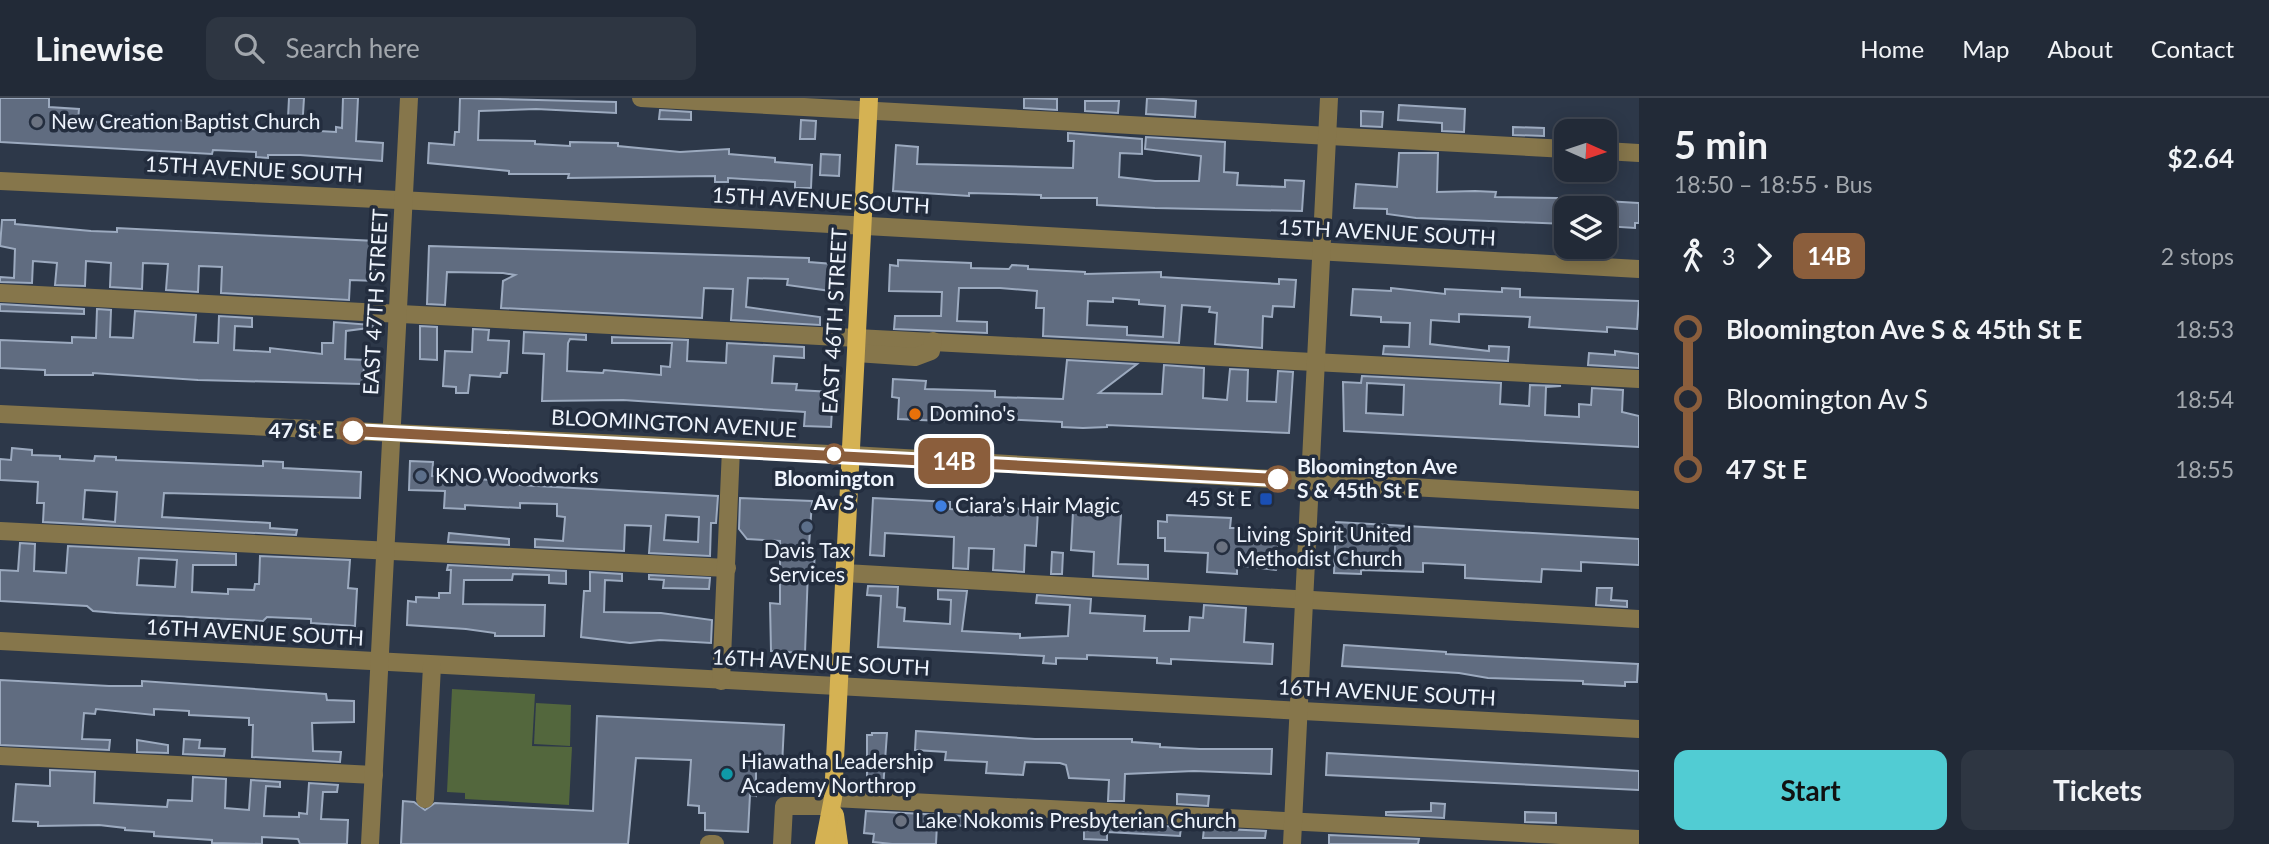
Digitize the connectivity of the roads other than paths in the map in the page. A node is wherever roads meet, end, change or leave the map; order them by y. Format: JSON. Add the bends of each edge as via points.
{"nodes":[{"id":1,"x":409,"y":98,"type":"edge"},
{"id":2,"x":640,"y":98,"type":"edge"},
{"id":3,"x":1329,"y":98,"type":"edge"},
{"id":4,"x":868,"y":104,"type":"edge"},
{"id":5,"x":1327,"y":135,"type":"junction"},
{"id":6,"x":1554,"y":148,"type":"edge"},
{"id":7,"x":1617,"y":152,"type":"edge"},
{"id":8,"x":1639,"y":153,"type":"edge"},
{"id":9,"x":0,"y":181,"type":"edge"},
{"id":10,"x":404,"y":200,"type":"junction"},
{"id":11,"x":862,"y":226,"type":"junction"},
{"id":12,"x":1321,"y":252,"type":"junction"},
{"id":13,"x":1639,"y":269,"type":"edge"},
{"id":14,"x":0,"y":293,"type":"edge"},
{"id":15,"x":399,"y":314,"type":"junction"},
{"id":16,"x":856,"y":345,"type":"junction"},
{"id":17,"x":1315,"y":364,"type":"junction"},
{"id":18,"x":1639,"y":380,"type":"edge"},
{"id":19,"x":0,"y":414,"type":"edge"},
{"id":20,"x":393,"y":433,"type":"junction"},
{"id":21,"x":731,"y":449,"type":"junction"},
{"id":22,"x":851,"y":455,"type":"junction"},
{"id":23,"x":1310,"y":481,"type":"junction"},
{"id":24,"x":1639,"y":500,"type":"edge"},
{"id":25,"x":0,"y":531,"type":"edge"},
{"id":26,"x":386,"y":552,"type":"junction"},
{"id":27,"x":727,"y":568,"type":"junction"},
{"id":28,"x":845,"y":573,"type":"junction"},
{"id":29,"x":1304,"y":601,"type":"junction"},
{"id":30,"x":1639,"y":619,"type":"edge"},
{"id":31,"x":0,"y":641,"type":"edge"},
{"id":32,"x":380,"y":663,"type":"junction"},
{"id":33,"x":432,"y":666,"type":"junction"},
{"id":34,"x":721,"y":681,"type":"junction"},
{"id":35,"x":839,"y":687,"type":"junction"},
{"id":36,"x":1298,"y":711,"type":"junction"},
{"id":37,"x":1639,"y":729,"type":"edge"},
{"id":38,"x":0,"y":756,"type":"edge"},
{"id":39,"x":374,"y":775,"type":"junction"},
{"id":40,"x":425,"y":799,"type":"dead end"},
{"id":41,"x":832,"y":802,"type":"junction"},
{"id":42,"x":1293,"y":821,"type":"junction"},
{"id":43,"x":1639,"y":839,"type":"edge"},
{"id":44,"x":370,"y":844,"type":"edge"},
{"id":45,"x":709,"y":844,"type":"edge"},
{"id":46,"x":715,"y":844,"type":"edge"},
{"id":47,"x":782,"y":844,"type":"edge"},
{"id":48,"x":824,"y":844,"type":"edge"},
{"id":49,"x":839,"y":844,"type":"edge"},
{"id":50,"x":1292,"y":844,"type":"edge"}],
"edges":[{"from":1,"to":10,"type":"street","name":"EAST 47TH STREET"},
{"from":2,"to":4,"type":"street"},
{"from":3,"to":5,"type":"street"},
{"from":4,"to":5,"type":"street"},
{"from":4,"to":11,"type":"main road","name":"EAST 46TH STREET"},
{"from":5,"to":6,"type":"street"},
{"from":5,"to":12,"type":"street"},
{"from":7,"to":8,"type":"street"},
{"from":9,"to":10,"type":"street","name":"15TH AVENUE SOUTH"},
{"from":10,"to":11,"type":"street","name":"15TH AVENUE SOUTH"},
{"from":10,"to":15,"type":"street","name":"EAST 47TH STREET"},
{"from":11,"to":12,"type":"street","name":"15TH AVENUE SOUTH"},
{"from":11,"to":16,"type":"main road","name":"EAST 46TH STREET"},
{"from":12,"to":13,"type":"street","name":"15TH AVENUE SOUTH"},
{"from":12,"to":17,"type":"street"},
{"from":14,"to":15,"type":"street"},
{"from":15,"to":16,"type":"street"},
{"from":15,"to":20,"type":"street","name":"EAST 47TH STREET"},
{"from":16,"to":17,"type":"street","via":[[933,341]]},
{"from":16,"to":22,"type":"main road","name":"EAST 46TH STREET"},
{"from":17,"to":18,"type":"street"},
{"from":17,"to":23,"type":"street"},
{"from":19,"to":20,"type":"street","name":"BLOOMINGTON AVENUE"},
{"from":20,"to":21,"type":"street","name":"BLOOMINGTON AVENUE"},
{"from":20,"to":26,"type":"street","name":"EAST 47TH STREET"},
{"from":21,"to":22,"type":"street","name":"BLOOMINGTON AVENUE"},
{"from":21,"to":27,"type":"street"},
{"from":22,"to":23,"type":"street","name":"BLOOMINGTON AVENUE"},
{"from":22,"to":28,"type":"main road","name":"EAST 46TH STREET"},
{"from":23,"to":24,"type":"street","name":"BLOOMINGTON AVENUE"},
{"from":23,"to":29,"type":"street"},
{"from":25,"to":26,"type":"street"},
{"from":26,"to":27,"type":"street"},
{"from":26,"to":32,"type":"street","name":"EAST 47TH STREET"},
{"from":27,"to":34,"type":"street"},
{"from":28,"to":29,"type":"street"},
{"from":28,"to":35,"type":"main road","name":"EAST 46TH STREET"},
{"from":29,"to":30,"type":"street"},
{"from":29,"to":36,"type":"street"},
{"from":31,"to":32,"type":"street","name":"16TH AVENUE SOUTH"},
{"from":32,"to":33,"type":"street","name":"16TH AVENUE SOUTH"},
{"from":32,"to":39,"type":"street","name":"EAST 47TH STREET"},
{"from":33,"to":34,"type":"street","name":"16TH AVENUE SOUTH"},
{"from":33,"to":40,"type":"street"},
{"from":34,"to":35,"type":"street","name":"16TH AVENUE SOUTH"},
{"from":35,"to":36,"type":"street","name":"16TH AVENUE SOUTH"},
{"from":35,"to":41,"type":"main road","name":"EAST 46TH STREET"},
{"from":36,"to":37,"type":"street","name":"16TH AVENUE SOUTH"},
{"from":36,"to":42,"type":"street"},
{"from":38,"to":39,"type":"street"},
{"from":39,"to":44,"type":"street","name":"EAST 47TH STREET"},
{"from":41,"to":42,"type":"street"},
{"from":41,"to":47,"type":"street","via":[[784,806]]},
{"from":41,"to":48,"type":"main road","name":"EAST 46TH STREET"},
{"from":41,"to":49,"type":"main road","name":"EAST 46TH STREET"},
{"from":42,"to":43,"type":"street"},
{"from":42,"to":50,"type":"street"},
{"from":45,"to":46,"type":"street"}]}
